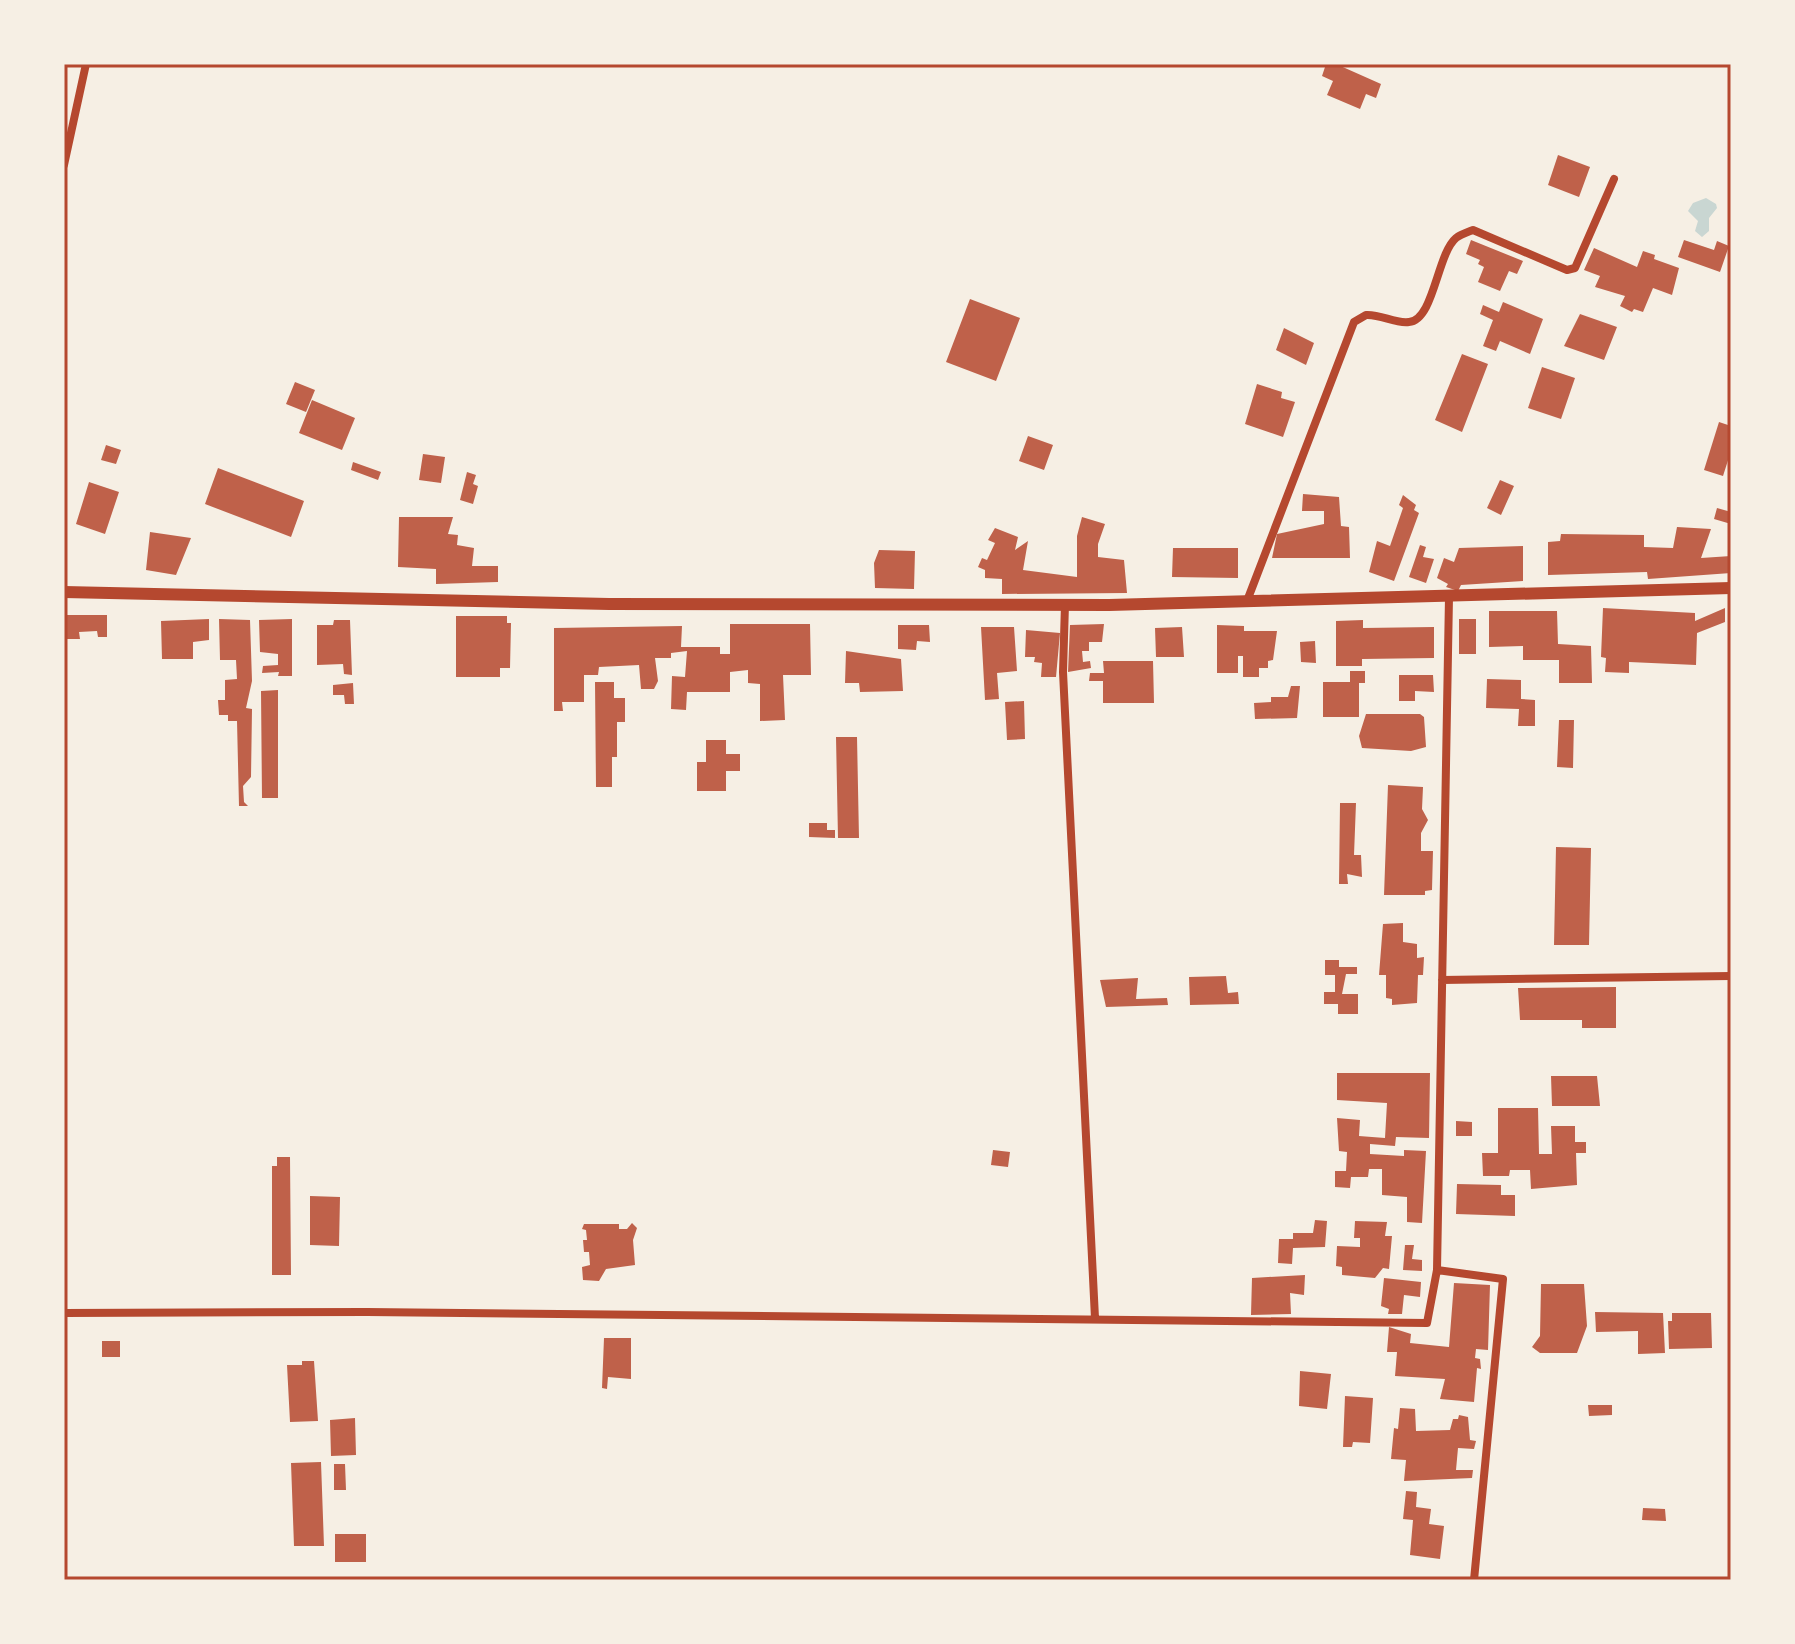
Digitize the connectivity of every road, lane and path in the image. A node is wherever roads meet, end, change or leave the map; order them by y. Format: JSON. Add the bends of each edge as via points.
{"nodes":[{"id":1,"x":86,"y":64,"type":"edge"},
{"id":2,"x":64,"y":165,"type":"edge"},
{"id":3,"x":1614,"y":179,"type":"dead end"},
{"id":4,"x":1731,"y":588,"type":"edge"},
{"id":5,"x":64,"y":592,"type":"edge"},
{"id":6,"x":1449,"y":597,"type":"junction"},
{"id":7,"x":1247,"y":601,"type":"junction"},
{"id":8,"x":1065,"y":604,"type":"junction"},
{"id":9,"x":1731,"y":976,"type":"edge"},
{"id":10,"x":1442,"y":980,"type":"junction"},
{"id":11,"x":1437,"y":1270,"type":"junction"},
{"id":12,"x":64,"y":1313,"type":"edge"},
{"id":13,"x":1095,"y":1318,"type":"junction"},
{"id":14,"x":1474,"y":1580,"type":"edge"}],
"edges":[{"from":1,"to":2,"type":"street"},
{"from":3,"to":7,"type":"street","via":[[1575,268],[1567,270],[1473,230],[1447,249],[1419,317],[1408,323],[1366,315],[1354,322]]},
{"from":4,"to":6,"type":"main road"},
{"from":5,"to":8,"type":"main road","via":[[609,604]]},
{"from":6,"to":7,"type":"main road"},
{"from":6,"to":10,"type":"street"},
{"from":7,"to":8,"type":"main road"},
{"from":8,"to":13,"type":"street","via":[[1063,672]]},
{"from":9,"to":10,"type":"street"},
{"from":10,"to":11,"type":"street"},
{"from":11,"to":13,"type":"street","via":[[1427,1323]]},
{"from":11,"to":14,"type":"street","via":[[1503,1279]]},
{"from":12,"to":13,"type":"street"}]}
